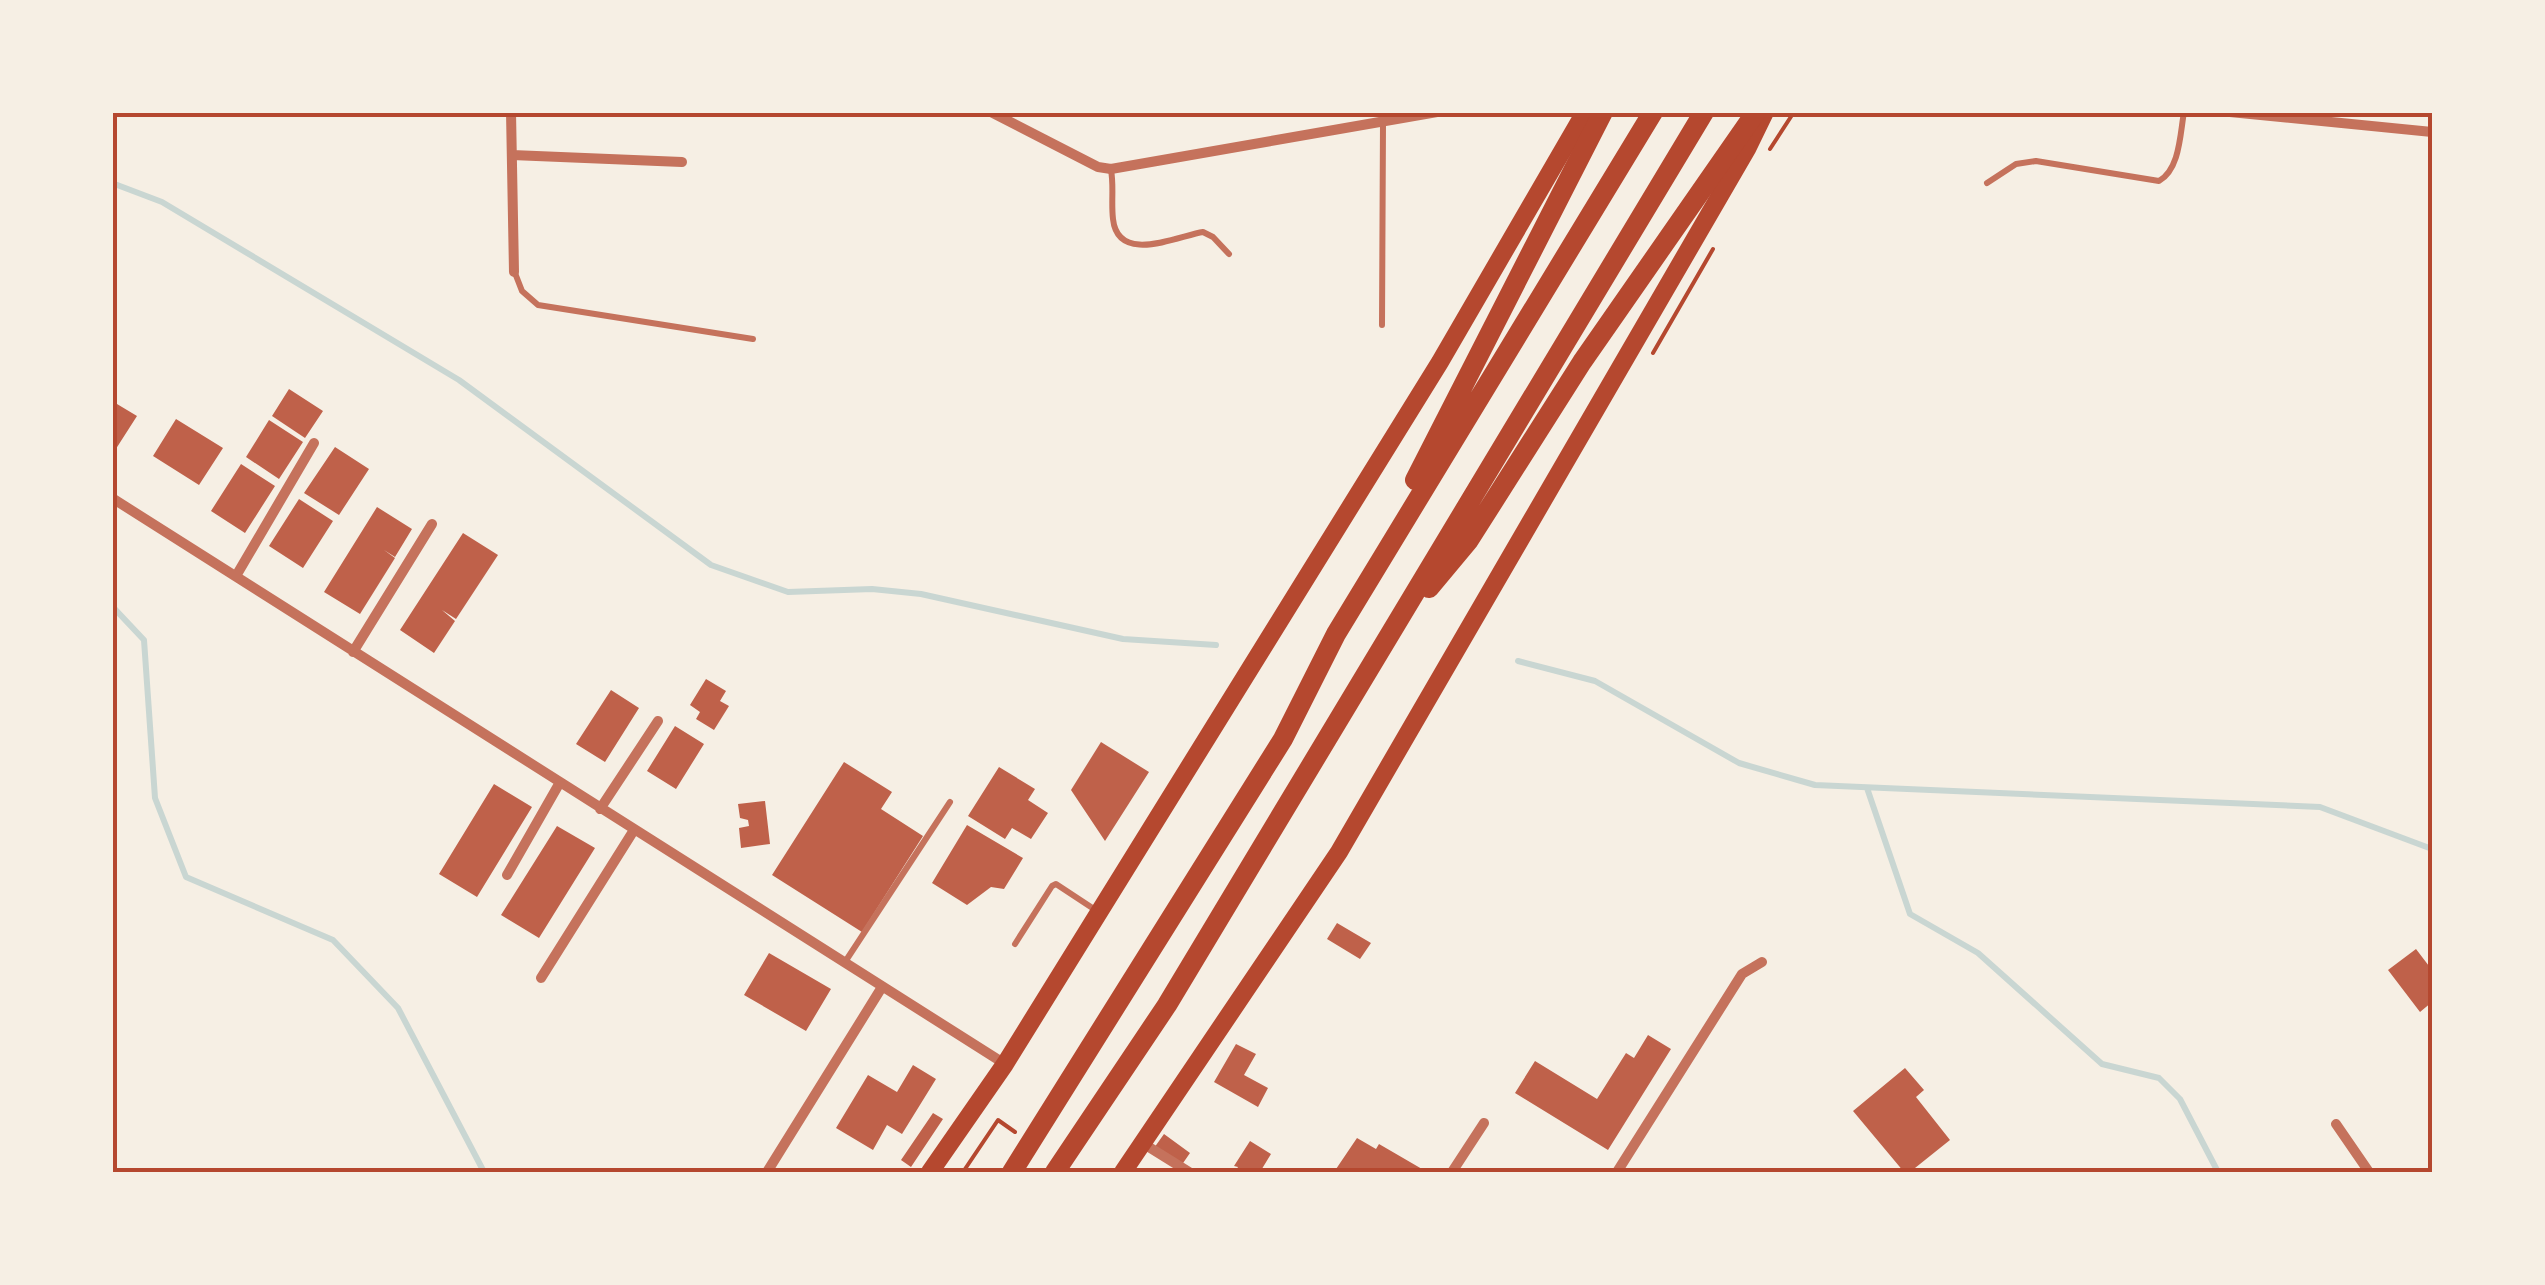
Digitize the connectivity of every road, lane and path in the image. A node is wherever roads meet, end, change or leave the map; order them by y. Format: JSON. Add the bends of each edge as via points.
{"nodes":[{"id":1,"x":511,"y":112,"type":"edge"},
{"id":2,"x":1436,"y":112,"type":"edge"},
{"id":3,"x":1585,"y":112,"type":"edge"},
{"id":4,"x":1603,"y":112,"type":"edge"},
{"id":5,"x":1654,"y":112,"type":"edge"},
{"id":6,"x":1704,"y":112,"type":"edge"},
{"id":7,"x":1756,"y":112,"type":"edge"},
{"id":8,"x":1765,"y":112,"type":"edge"},
{"id":9,"x":2184,"y":112,"type":"edge"},
{"id":10,"x":2196,"y":112,"type":"edge"},
{"id":11,"x":2230,"y":112,"type":"edge"},
{"id":12,"x":993,"y":113,"type":"edge"},
{"id":13,"x":1384,"y":123,"type":"junction"},
{"id":14,"x":2432,"y":132,"type":"edge"},
{"id":15,"x":512,"y":155,"type":"junction"},
{"id":16,"x":682,"y":162,"type":"dead end"},
{"id":17,"x":1111,"y":168,"type":"junction"},
{"id":18,"x":1988,"y":184,"type":"dead end"},
{"id":19,"x":1229,"y":254,"type":"dead end"},
{"id":20,"x":514,"y":272,"type":"joint"},
{"id":21,"x":1382,"y":325,"type":"dead end"},
{"id":22,"x":753,"y":339,"type":"dead end"},
{"id":23,"x":314,"y":443,"type":"dead end"},
{"id":24,"x":112,"y":498,"type":"edge"},
{"id":25,"x":432,"y":524,"type":"dead end"},
{"id":26,"x":236,"y":576,"type":"junction"},
{"id":27,"x":1336,"y":634,"type":"junction"},
{"id":28,"x":1386,"y":640,"type":"junction"},
{"id":29,"x":353,"y":652,"type":"junction"},
{"id":30,"x":658,"y":721,"type":"dead end"},
{"id":31,"x":559,"y":784,"type":"junction"},
{"id":32,"x":950,"y":802,"type":"dead end"},
{"id":33,"x":600,"y":809,"type":"junction"},
{"id":34,"x":634,"y":830,"type":"junction"},
{"id":35,"x":506,"y":875,"type":"dead end"},
{"id":36,"x":1099,"y":912,"type":"junction"},
{"id":37,"x":1015,"y":944,"type":"dead end"},
{"id":38,"x":1762,"y":962,"type":"dead end"},
{"id":39,"x":844,"y":963,"type":"junction"},
{"id":40,"x":542,"y":978,"type":"dead end"},
{"id":41,"x":882,"y":987,"type":"junction"},
{"id":42,"x":1005,"y":1064,"type":"junction"},
{"id":43,"x":998,"y":1120,"type":"dead end"},
{"id":44,"x":1484,"y":1124,"type":"dead end"},
{"id":45,"x":2336,"y":1124,"type":"dead end"},
{"id":46,"x":1144,"y":1144,"type":"junction"},
{"id":47,"x":767,"y":1172,"type":"edge"},
{"id":48,"x":930,"y":1172,"type":"edge"},
{"id":49,"x":962,"y":1172,"type":"edge"},
{"id":50,"x":1012,"y":1172,"type":"edge"},
{"id":51,"x":1054,"y":1172,"type":"edge"},
{"id":52,"x":1123,"y":1172,"type":"edge"},
{"id":53,"x":1188,"y":1172,"type":"edge"},
{"id":54,"x":1452,"y":1172,"type":"edge"},
{"id":55,"x":1617,"y":1172,"type":"edge"},
{"id":56,"x":2369,"y":1172,"type":"edge"}],
"edges":[{"from":1,"to":15,"type":"street"},
{"from":2,"to":13,"type":"street"},
{"from":3,"to":36,"type":"main road","via":[[1429,379]]},
{"from":4,"to":27,"type":"highway"},
{"from":5,"to":27,"type":"highway"},
{"from":6,"to":28,"type":"highway"},
{"from":7,"to":28,"type":"highway","via":[[1582,362],[1469,540]]},
{"from":8,"to":46,"type":"main road","via":[[1339,852]]},
{"from":9,"to":10,"type":"street"},
{"from":9,"to":18,"type":"lane","via":[[2174,165],[2159,181],[2036,161],[2016,164]]},
{"from":11,"to":14,"type":"street"},
{"from":12,"to":17,"type":"street"},
{"from":13,"to":17,"type":"street"},
{"from":13,"to":21,"type":"lane"},
{"from":15,"to":16,"type":"street"},
{"from":15,"to":20,"type":"street"},
{"from":17,"to":19,"type":"lane","via":[[1113,218],[1124,238],[1153,246],[1203,232]]},
{"from":20,"to":22,"type":"lane","via":[[538,305]]},
{"from":23,"to":26,"type":"street"},
{"from":24,"to":26,"type":"street"},
{"from":25,"to":29,"type":"street"},
{"from":26,"to":29,"type":"street"},
{"from":27,"to":50,"type":"highway","via":[[1282,739]]},
{"from":28,"to":51,"type":"highway","via":[[1167,1006]]},
{"from":29,"to":31,"type":"street"},
{"from":30,"to":33,"type":"street"},
{"from":31,"to":33,"type":"street"},
{"from":31,"to":35,"type":"street"},
{"from":32,"to":39,"type":"lane"},
{"from":33,"to":34,"type":"street"},
{"from":34,"to":39,"type":"street"},
{"from":34,"to":40,"type":"street"},
{"from":36,"to":37,"type":"lane","via":[[1056,884]]},
{"from":36,"to":42,"type":"main road"},
{"from":38,"to":55,"type":"street","via":[[1742,974]]},
{"from":39,"to":41,"type":"street"},
{"from":41,"to":42,"type":"street"},
{"from":41,"to":47,"type":"street"},
{"from":42,"to":48,"type":"main road"},
{"from":43,"to":49,"type":"path"},
{"from":44,"to":54,"type":"street"},
{"from":45,"to":56,"type":"street"},
{"from":46,"to":52,"type":"main road"},
{"from":46,"to":53,"type":"street"}]}
